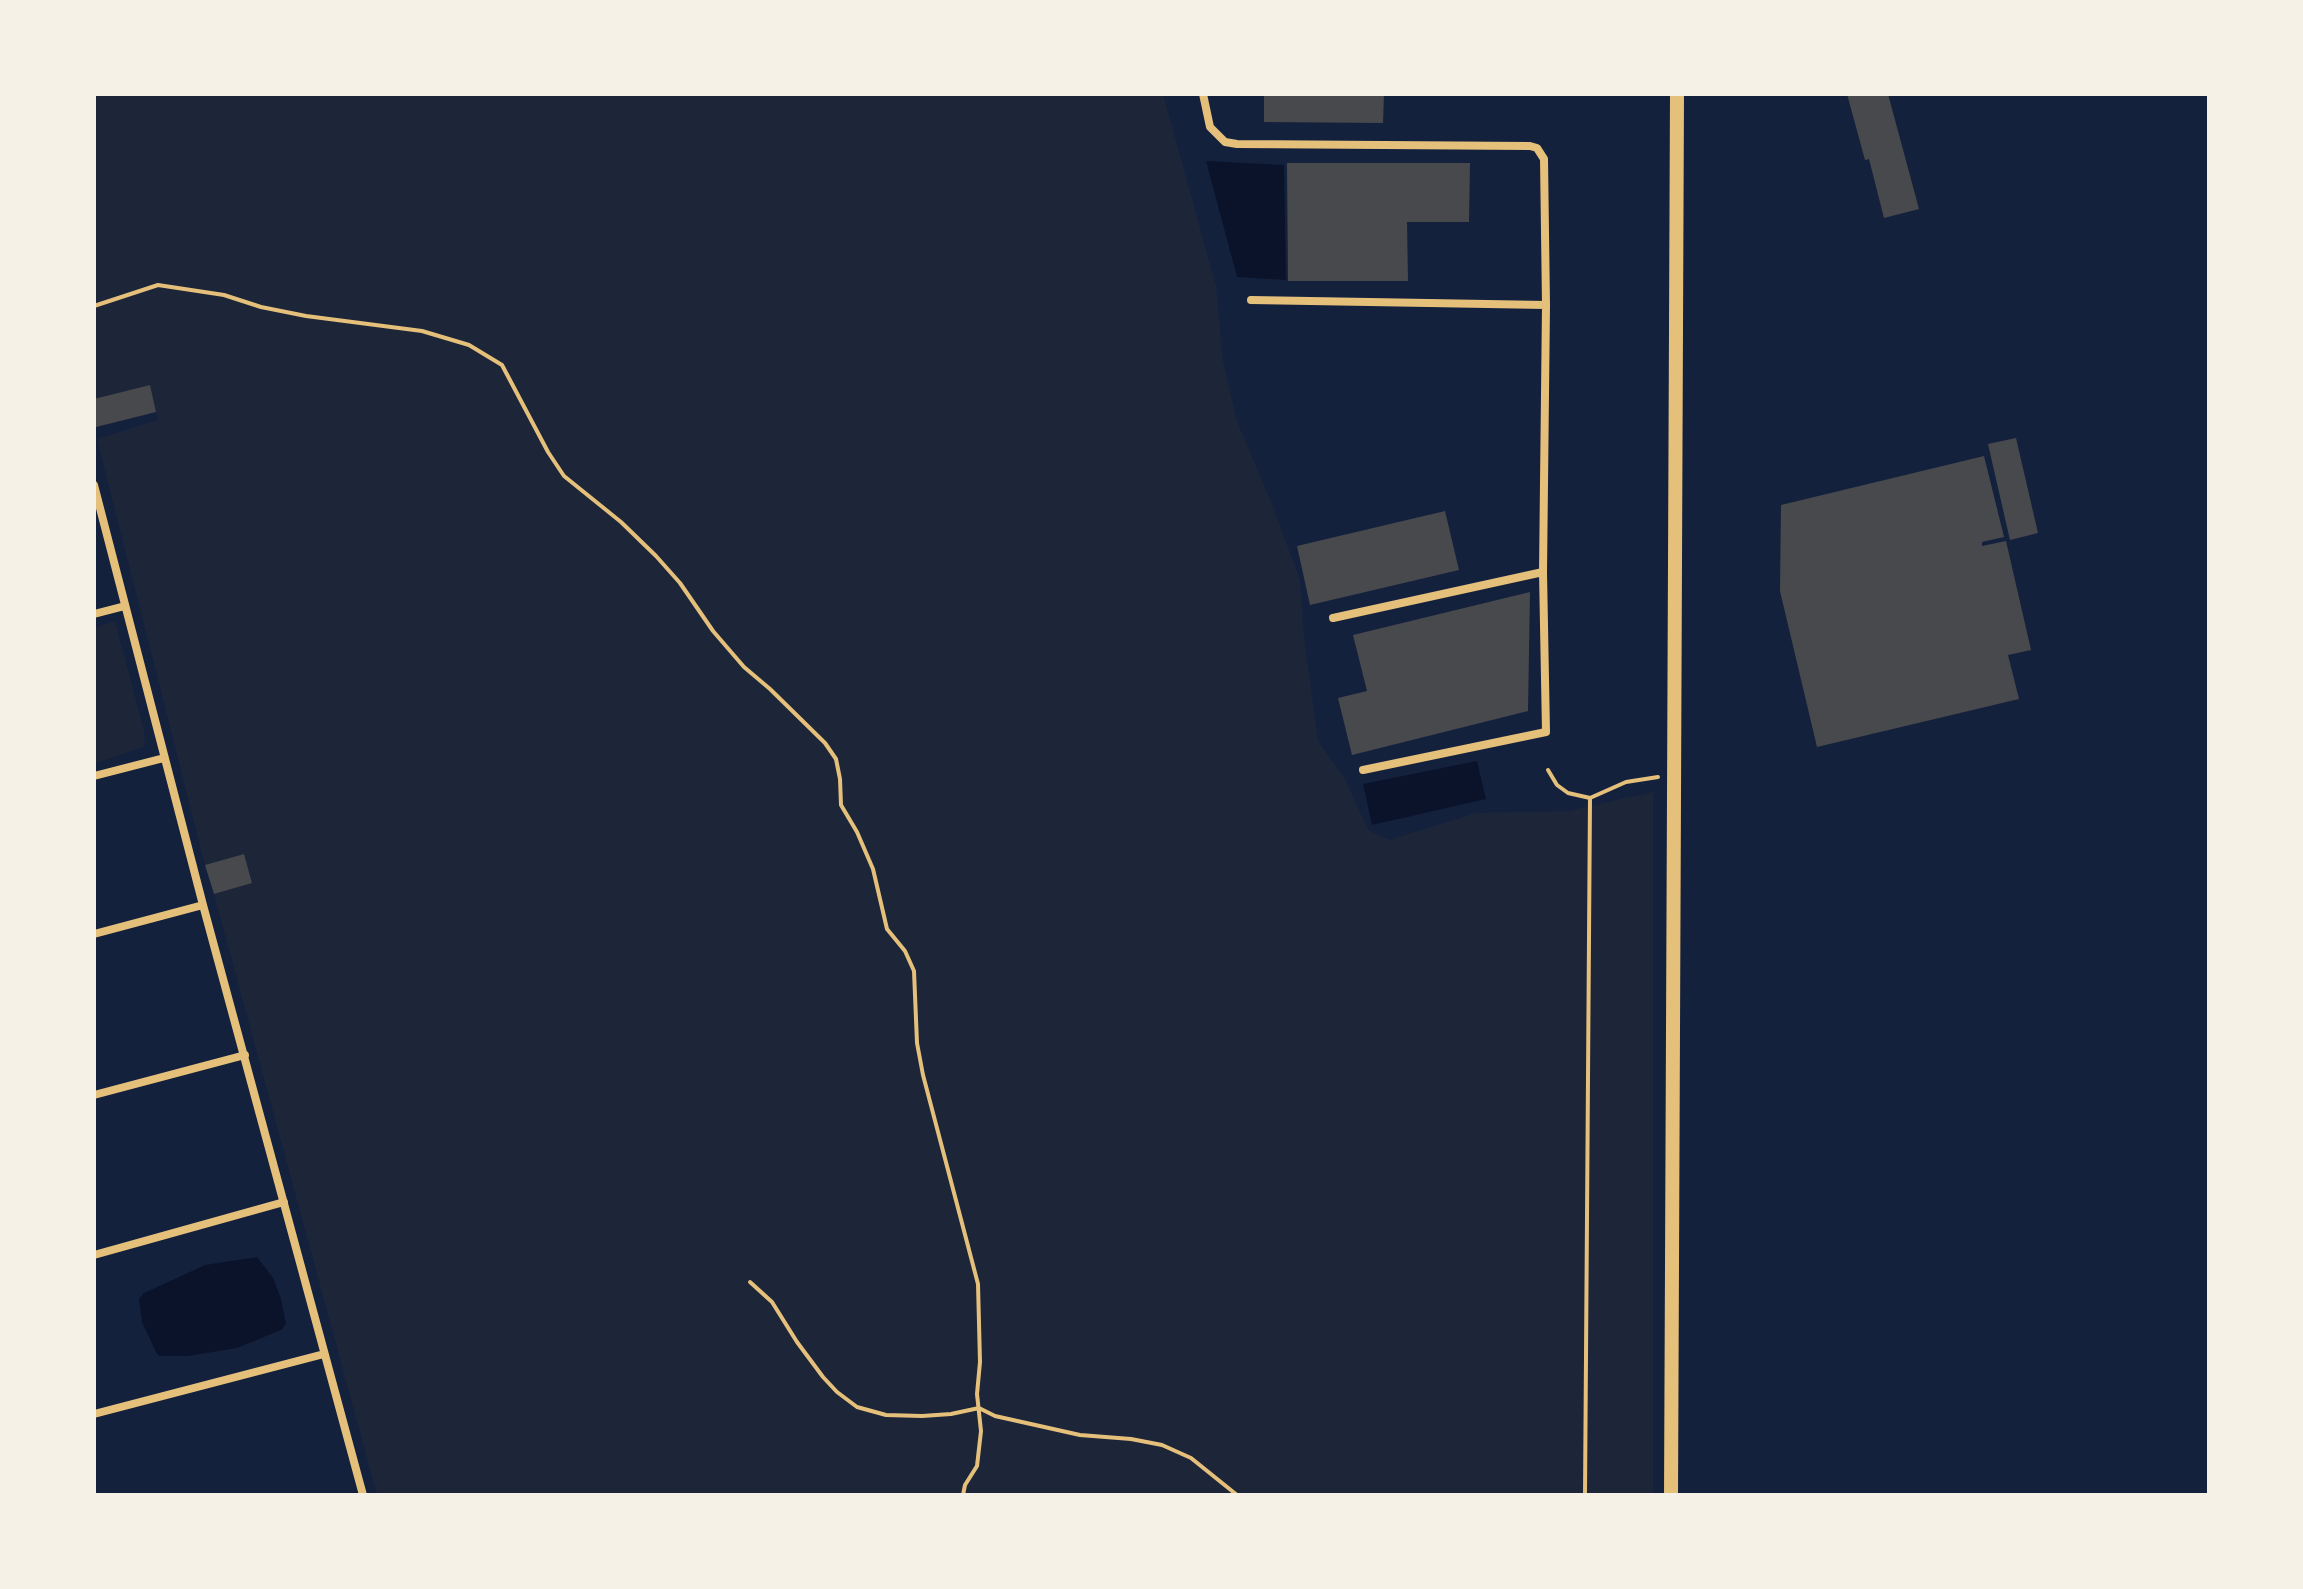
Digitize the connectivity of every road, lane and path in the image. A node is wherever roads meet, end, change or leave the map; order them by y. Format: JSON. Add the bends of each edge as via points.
{"nodes":[{"id":1,"x":1203,"y":94,"type":"edge"},
{"id":2,"x":1677,"y":94,"type":"edge"},
{"id":3,"x":1251,"y":300,"type":"dead end"},
{"id":4,"x":1546,"y":305,"type":"junction"},
{"id":5,"x":94,"y":306,"type":"edge"},
{"id":6,"x":94,"y":485,"type":"edge"},
{"id":7,"x":1543,"y":572,"type":"junction"},
{"id":8,"x":125,"y":606,"type":"junction"},
{"id":9,"x":94,"y":614,"type":"edge"},
{"id":10,"x":1333,"y":618,"type":"dead end"},
{"id":11,"x":164,"y":758,"type":"junction"},
{"id":12,"x":1363,"y":770,"type":"dead end"},
{"id":13,"x":1548,"y":770,"type":"dead end"},
{"id":14,"x":94,"y":776,"type":"edge"},
{"id":15,"x":1660,"y":777,"type":"dead end"},
{"id":16,"x":1590,"y":798,"type":"junction"},
{"id":17,"x":203,"y":905,"type":"junction"},
{"id":18,"x":94,"y":934,"type":"edge"},
{"id":19,"x":245,"y":1055,"type":"junction"},
{"id":20,"x":94,"y":1095,"type":"edge"},
{"id":21,"x":284,"y":1202,"type":"junction"},
{"id":22,"x":94,"y":1255,"type":"edge"},
{"id":23,"x":750,"y":1282,"type":"dead end"},
{"id":24,"x":324,"y":1354,"type":"junction"},
{"id":25,"x":979,"y":1408,"type":"junction"},
{"id":26,"x":94,"y":1414,"type":"edge"},
{"id":27,"x":363,"y":1495,"type":"edge"},
{"id":28,"x":963,"y":1495,"type":"edge"},
{"id":29,"x":1237,"y":1495,"type":"edge"},
{"id":30,"x":1585,"y":1495,"type":"edge"},
{"id":31,"x":1671,"y":1495,"type":"edge"}],
"edges":[{"from":1,"to":4,"type":"street","via":[[1210,127],[1225,142],[1237,144],[1537,148],[1544,159]]},
{"from":2,"to":31,"type":"highway"},
{"from":3,"to":4,"type":"street"},
{"from":4,"to":7,"type":"street"},
{"from":5,"to":25,"type":"path","via":[[158,285],[306,316],[422,331],[469,345],[502,365],[564,476],[656,556],[744,667],[825,743],[836,759],[841,805],[873,869],[887,929],[914,971],[923,1075],[978,1284]]},
{"from":6,"to":8,"type":"street"},
{"from":7,"to":10,"type":"street"},
{"from":7,"to":12,"type":"street","via":[[1546,732]]},
{"from":8,"to":9,"type":"street"},
{"from":8,"to":11,"type":"street"},
{"from":11,"to":14,"type":"street"},
{"from":11,"to":17,"type":"street"},
{"from":13,"to":16,"type":"path","via":[[1568,793]]},
{"from":15,"to":16,"type":"path","via":[[1626,782]]},
{"from":16,"to":30,"type":"path"},
{"from":17,"to":18,"type":"street"},
{"from":17,"to":19,"type":"street"},
{"from":19,"to":20,"type":"street"},
{"from":19,"to":21,"type":"street"},
{"from":21,"to":22,"type":"street"},
{"from":21,"to":24,"type":"street"},
{"from":23,"to":25,"type":"path","via":[[772,1302],[823,1377],[857,1407],[922,1416]]},
{"from":24,"to":26,"type":"street"},
{"from":24,"to":27,"type":"street"},
{"from":25,"to":28,"type":"path","via":[[977,1466]]},
{"from":25,"to":29,"type":"path","via":[[1080,1435],[1162,1445],[1191,1458]]}]}
